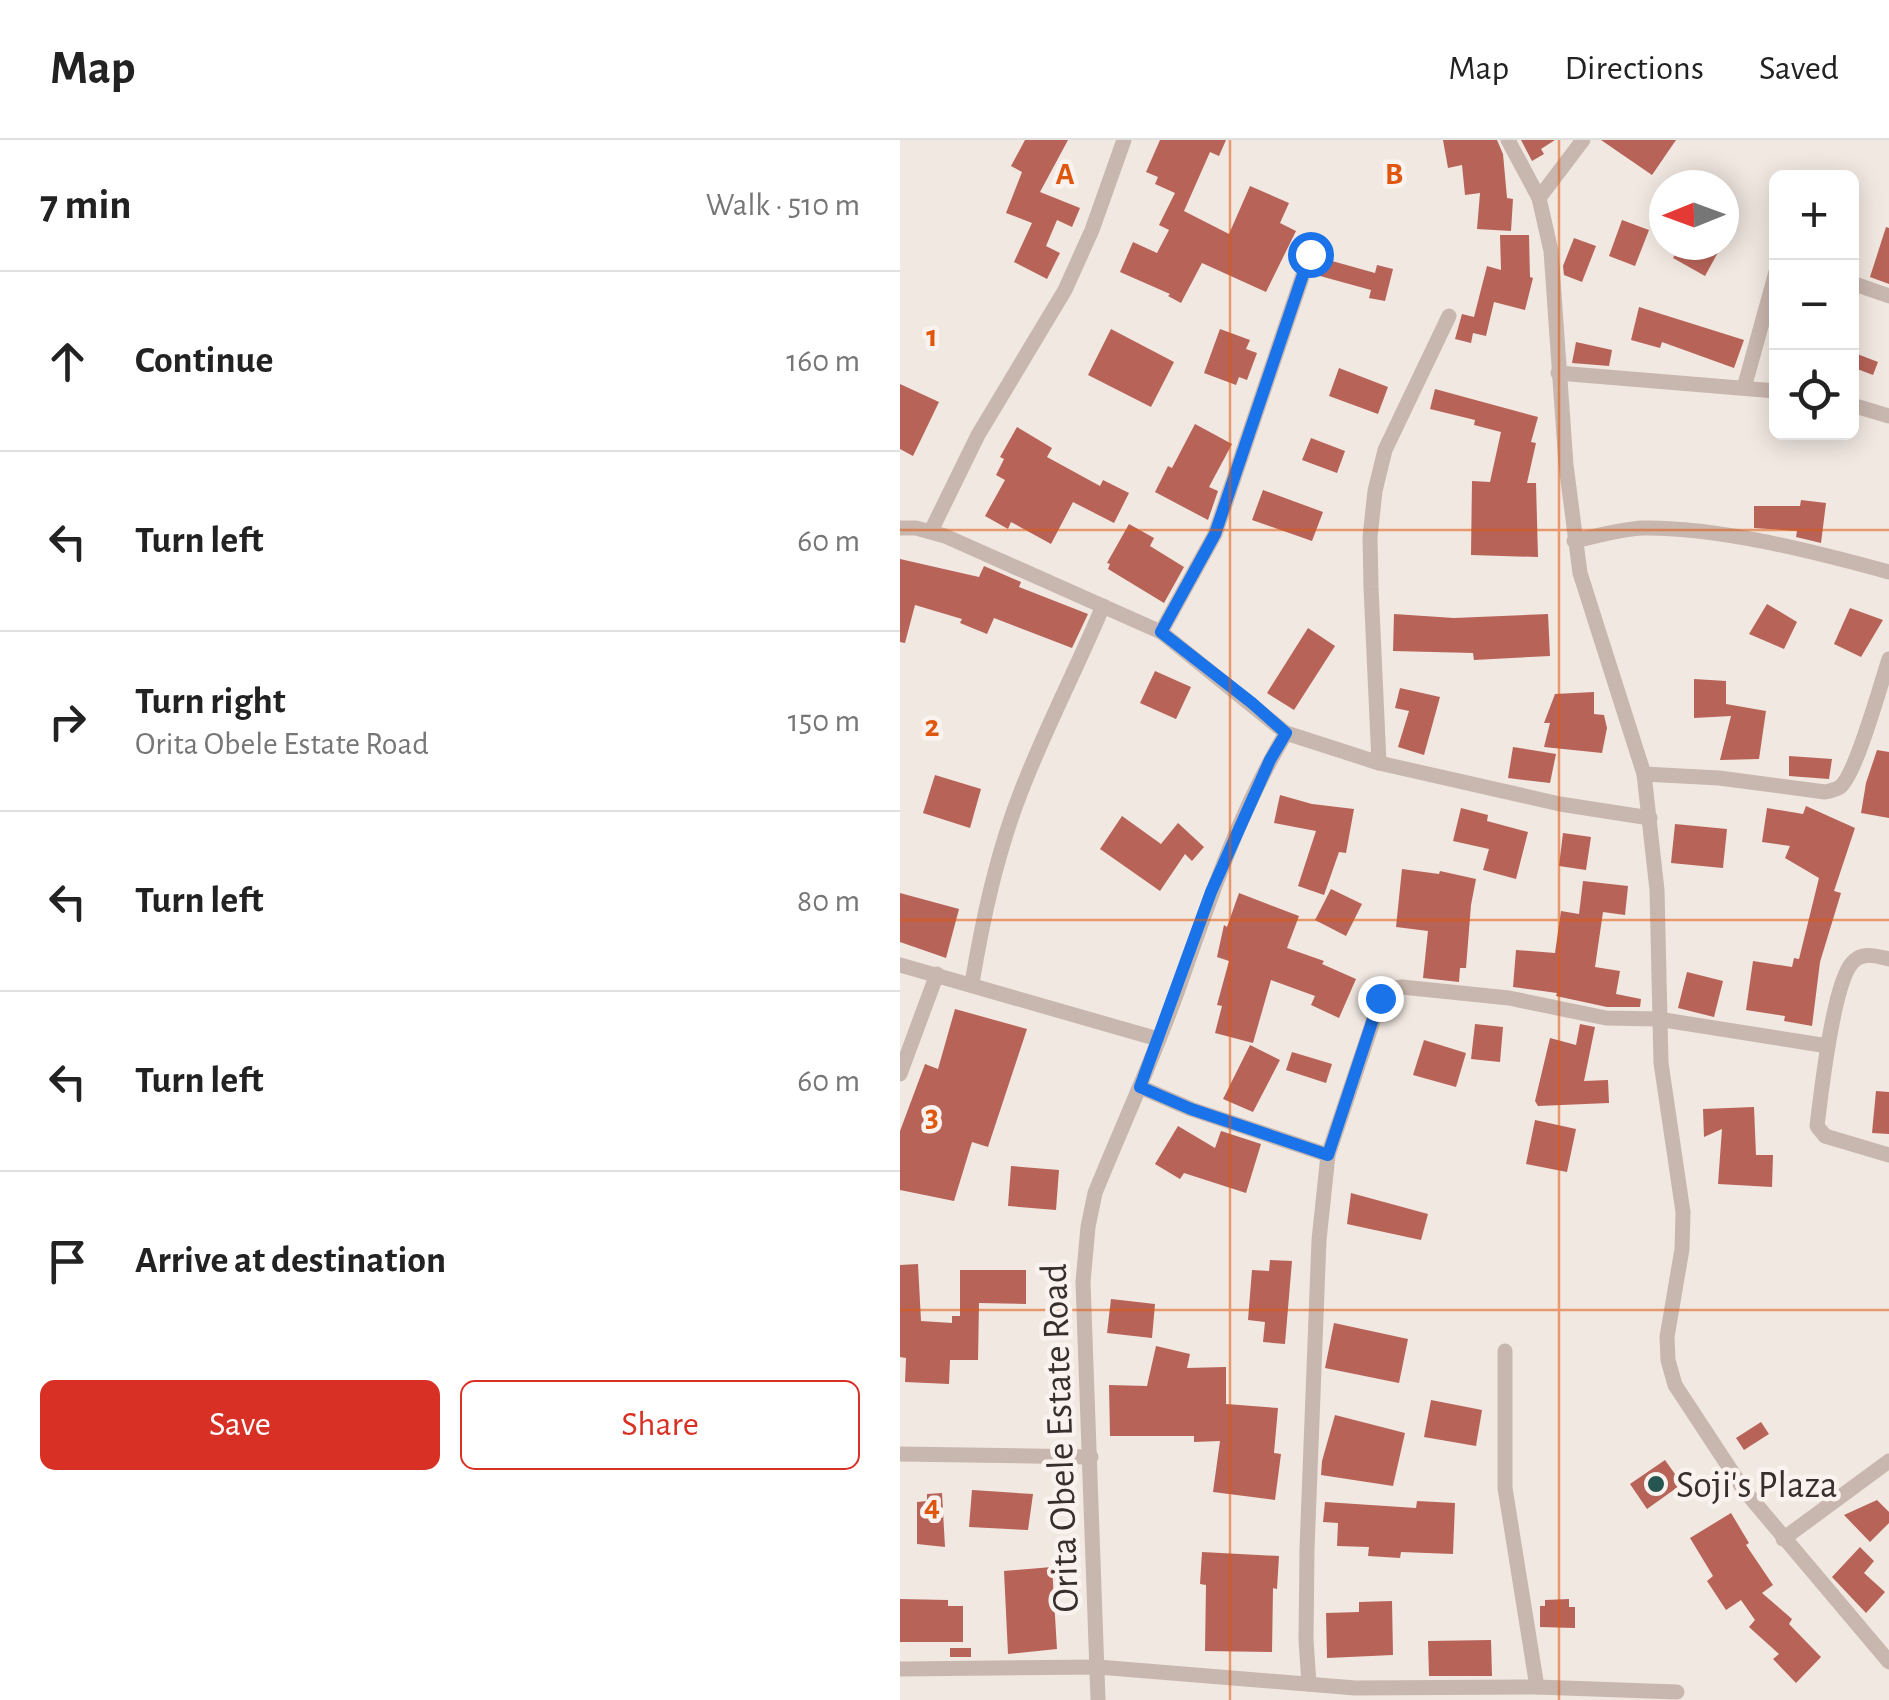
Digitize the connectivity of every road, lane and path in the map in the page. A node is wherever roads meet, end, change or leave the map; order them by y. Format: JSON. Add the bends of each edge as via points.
{"nodes":[{"id":1,"x":1124,"y":140,"type":"edge"},
{"id":2,"x":1508,"y":140,"type":"edge"},
{"id":3,"x":1584,"y":140,"type":"edge"},
{"id":4,"x":1539,"y":198,"type":"junction"},
{"id":5,"x":1310,"y":254,"type":"dead end"},
{"id":6,"x":1859,"y":285,"type":"edge"},
{"id":7,"x":1889,"y":296,"type":"edge"},
{"id":8,"x":1769,"y":297,"type":"edge"},
{"id":9,"x":1449,"y":316,"type":"dead end"},
{"id":10,"x":1558,"y":374,"type":"junction"},
{"id":11,"x":1744,"y":388,"type":"junction"},
{"id":12,"x":1769,"y":390,"type":"edge"},
{"id":13,"x":1859,"y":407,"type":"edge"},
{"id":14,"x":1889,"y":416,"type":"edge"},
{"id":15,"x":900,"y":528,"type":"edge"},
{"id":16,"x":932,"y":531,"type":"junction"},
{"id":17,"x":1574,"y":541,"type":"junction"},
{"id":18,"x":1889,"y":572,"type":"edge"},
{"id":19,"x":1103,"y":606,"type":"junction"},
{"id":20,"x":1161,"y":632,"type":"junction"},
{"id":21,"x":1889,"y":659,"type":"edge"},
{"id":22,"x":1286,"y":733,"type":"junction"},
{"id":23,"x":1378,"y":763,"type":"junction"},
{"id":24,"x":1644,"y":774,"type":"junction"},
{"id":25,"x":1650,"y":818,"type":"junction"},
{"id":26,"x":1889,"y":959,"type":"edge"},
{"id":27,"x":900,"y":965,"type":"edge"},
{"id":28,"x":937,"y":974,"type":"junction"},
{"id":29,"x":972,"y":983,"type":"junction"},
{"id":30,"x":1658,"y":1018,"type":"junction"},
{"id":31,"x":1158,"y":1040,"type":"junction"},
{"id":32,"x":1828,"y":1046,"type":"junction"},
{"id":33,"x":900,"y":1074,"type":"edge"},
{"id":34,"x":1140,"y":1087,"type":"junction"},
{"id":35,"x":1328,"y":1155,"type":"junction"},
{"id":36,"x":1889,"y":1155,"type":"edge"},
{"id":37,"x":1505,"y":1351,"type":"dead end"},
{"id":38,"x":900,"y":1454,"type":"edge"},
{"id":39,"x":1091,"y":1456,"type":"junction"},
{"id":40,"x":1889,"y":1461,"type":"edge"},
{"id":41,"x":1783,"y":1539,"type":"junction"},
{"id":42,"x":1889,"y":1662,"type":"edge"},
{"id":43,"x":1098,"y":1667,"type":"junction"},
{"id":44,"x":900,"y":1669,"type":"edge"},
{"id":45,"x":1309,"y":1684,"type":"junction"},
{"id":46,"x":1537,"y":1687,"type":"junction"},
{"id":47,"x":1677,"y":1692,"type":"dead end"},
{"id":48,"x":1356,"y":1694,"type":"edge"},
{"id":49,"x":1098,"y":1700,"type":"edge"}],
"edges":[{"from":1,"to":16,"type":"street","via":[[1065,290],[978,435]]},
{"from":2,"to":4,"type":"street"},
{"from":3,"to":4,"type":"street"},
{"from":4,"to":10,"type":"street","via":[[1551,251]]},
{"from":5,"to":20,"type":"street","via":[[1215,534]]},
{"from":6,"to":7,"type":"street"},
{"from":8,"to":11,"type":"street"},
{"from":9,"to":23,"type":"street","via":[[1385,450],[1374,491]]},
{"from":10,"to":11,"type":"street"},
{"from":10,"to":17,"type":"street"},
{"from":11,"to":12,"type":"street"},
{"from":13,"to":14,"type":"street"},
{"from":15,"to":16,"type":"street"},
{"from":16,"to":19,"type":"street"},
{"from":17,"to":18,"type":"street","via":[[1641,528],[1694,531]]},
{"from":17,"to":24,"type":"street","via":[[1589,610]]},
{"from":19,"to":20,"type":"street"},
{"from":19,"to":29,"type":"street","via":[[1004,841]]},
{"from":20,"to":22,"type":"street"},
{"from":21,"to":24,"type":"street","via":[[1852,768],[1836,790]]},
{"from":22,"to":23,"type":"street"},
{"from":22,"to":31,"type":"street","name":"Orita Obele Estate Road","via":[[1211,892]]},
{"from":23,"to":25,"type":"street"},
{"from":24,"to":25,"type":"street"},
{"from":25,"to":30,"type":"street"},
{"from":26,"to":32,"type":"street","via":[[1868,954],[1853,962]]},
{"from":27,"to":28,"type":"street"},
{"from":28,"to":29,"type":"street"},
{"from":28,"to":33,"type":"street"},
{"from":29,"to":31,"type":"street"},
{"from":30,"to":32,"type":"street"},
{"from":30,"to":35,"type":"street","via":[[1621,1020],[1510,998],[1390,989],[1380,998]]},
{"from":30,"to":41,"type":"street","via":[[1683,1212],[1668,1360],[1693,1416]]},
{"from":31,"to":34,"type":"street","name":"Orita Obele Estate Road"},
{"from":32,"to":36,"type":"street","via":[[1818,1132]]},
{"from":34,"to":35,"type":"street"},
{"from":34,"to":39,"type":"street","name":"Orita Obele Estate Road","via":[[1095,1193],[1088,1227],[1083,1282]]},
{"from":35,"to":45,"type":"street","via":[[1310,1436]]},
{"from":37,"to":46,"type":"street","via":[[1505,1488]]},
{"from":38,"to":39,"type":"street"},
{"from":39,"to":43,"type":"street","name":"Orita Obele Estate Road"},
{"from":40,"to":41,"type":"street"},
{"from":41,"to":42,"type":"street"},
{"from":43,"to":44,"type":"street"},
{"from":43,"to":45,"type":"street"},
{"from":43,"to":49,"type":"street","name":"Orita Obele Estate Road"},
{"from":45,"to":48,"type":"street"},
{"from":46,"to":47,"type":"street"},
{"from":46,"to":48,"type":"street","via":[[1404,1686]]}]}
